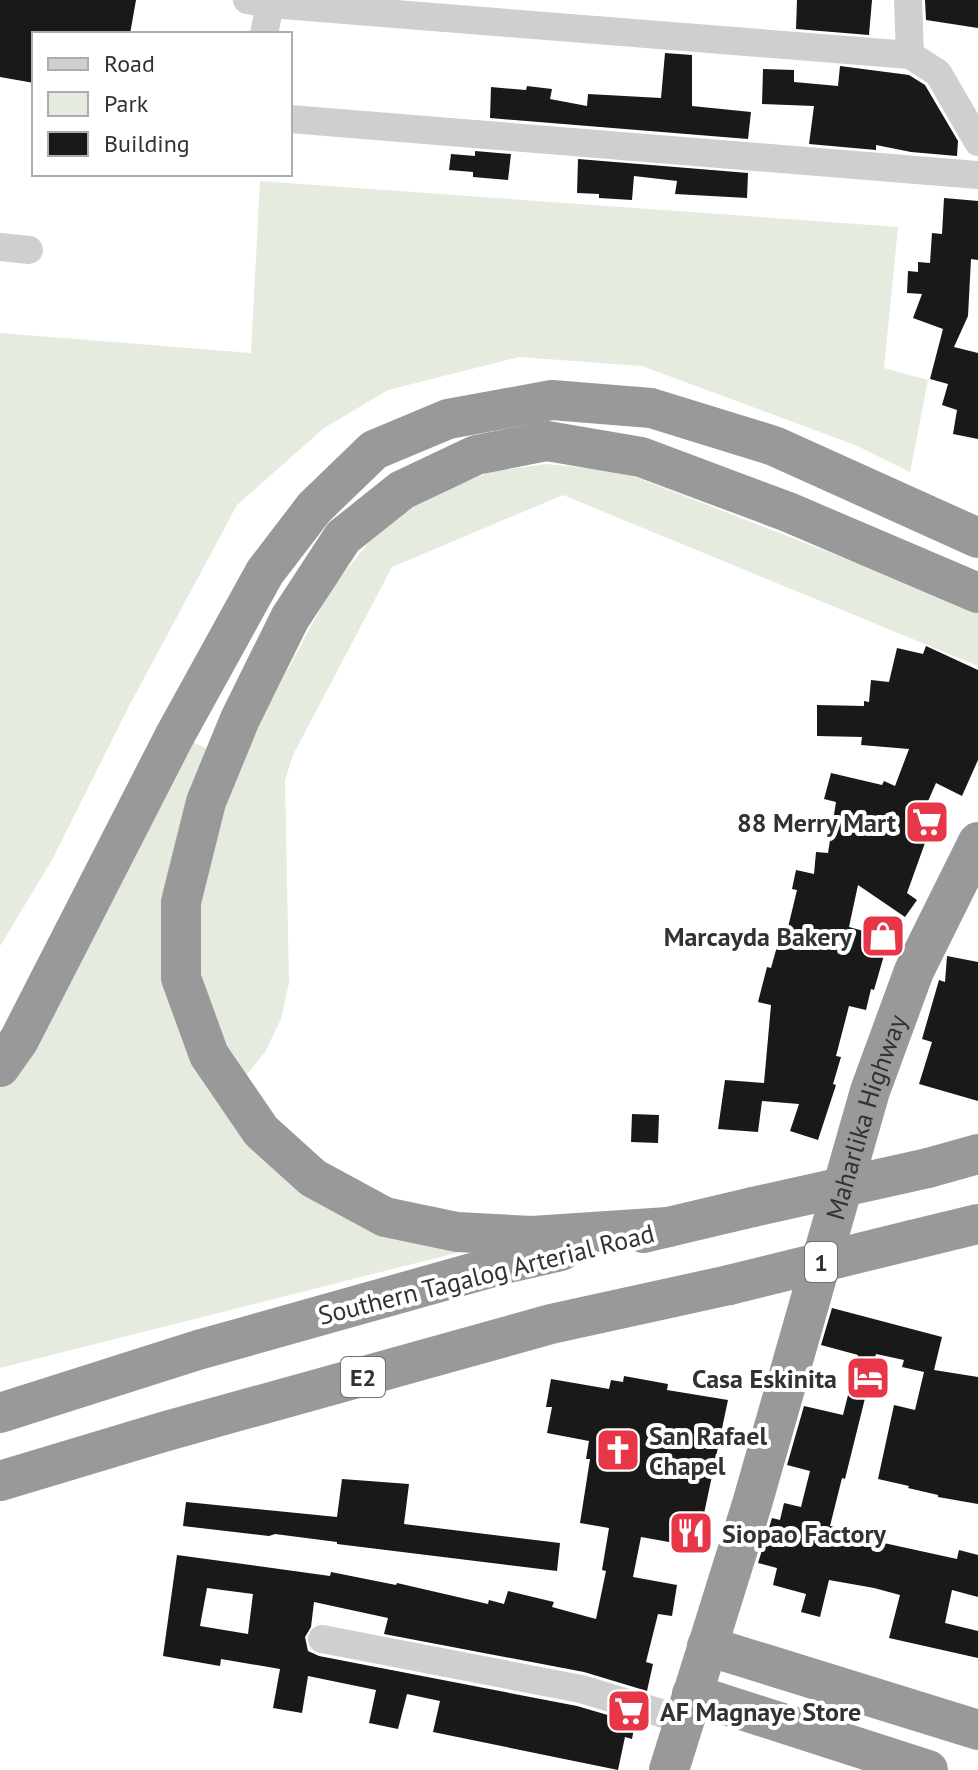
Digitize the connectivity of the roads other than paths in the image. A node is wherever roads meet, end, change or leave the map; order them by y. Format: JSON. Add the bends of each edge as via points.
{"nodes":[{"id":1,"x":908,"y":0,"type":"edge"},
{"id":2,"x":262,"y":1,"type":"edge"},
{"id":3,"x":264,"y":32,"type":"edge"},
{"id":4,"x":910,"y":55,"type":"junction"},
{"id":5,"x":292,"y":119,"type":"edge"},
{"id":6,"x":978,"y":142,"type":"edge"},
{"id":7,"x":978,"y":175,"type":"edge"},
{"id":8,"x":0,"y":247,"type":"edge"},
{"id":9,"x":29,"y":250,"type":"dead end"},
{"id":10,"x":978,"y":538,"type":"edge"},
{"id":11,"x":978,"y":593,"type":"edge"},
{"id":12,"x":978,"y":842,"type":"edge"},
{"id":13,"x":0,"y":1067,"type":"edge"},
{"id":14,"x":978,"y":1154,"type":"edge"},
{"id":15,"x":978,"y":1224,"type":"edge"},
{"id":16,"x":668,"y":1227,"type":"junction"},
{"id":17,"x":0,"y":1413,"type":"edge"},
{"id":18,"x":0,"y":1481,"type":"edge"},
{"id":19,"x":322,"y":1639,"type":"dead end"},
{"id":20,"x":707,"y":1646,"type":"junction"},
{"id":21,"x":688,"y":1707,"type":"junction"},
{"id":22,"x":978,"y":1730,"type":"edge"},
{"id":23,"x":669,"y":1770,"type":"edge"},
{"id":24,"x":928,"y":1770,"type":"edge"}],
"edges":[{"from":1,"to":4,"type":"street"},
{"from":2,"to":3,"type":"street"},
{"from":2,"to":4,"type":"street"},
{"from":4,"to":6,"type":"street","via":[[938,73]]},
{"from":5,"to":7,"type":"street"},
{"from":8,"to":9,"type":"street"},
{"from":10,"to":13,"type":"highway","via":[[774,446],[651,408],[552,400],[448,419],[374,450],[314,508],[265,572],[19,1040]]},
{"from":11,"to":16,"type":"highway","via":[[788,512],[641,457],[547,441],[476,455],[402,490],[343,537],[290,618],[240,719],[206,802],[181,902],[181,978],[209,1055],[261,1131],[313,1178],[385,1217],[457,1232],[532,1236]]},
{"from":12,"to":20,"type":"highway","name":"Maharlika Highway","number":"1","via":[[914,971],[870,1091]]},
{"from":14,"to":16,"type":"highway","name":"Southern Tagalog Arterial Road","bridge":true},
{"from":15,"to":18,"type":"highway","number":"E2","bridge":true,"via":[[551,1324]]},
{"from":16,"to":17,"type":"highway","name":"Southern Tagalog Arterial Road","via":[[489,1268],[198,1350]]},
{"from":19,"to":21,"type":"street"},
{"from":20,"to":21,"type":"highway","name":"Maharlika Highway","number":"1"},
{"from":20,"to":22,"type":"highway"},
{"from":21,"to":23,"type":"highway","name":"Maharlika Highway","number":"1"},
{"from":21,"to":24,"type":"highway"}]}
